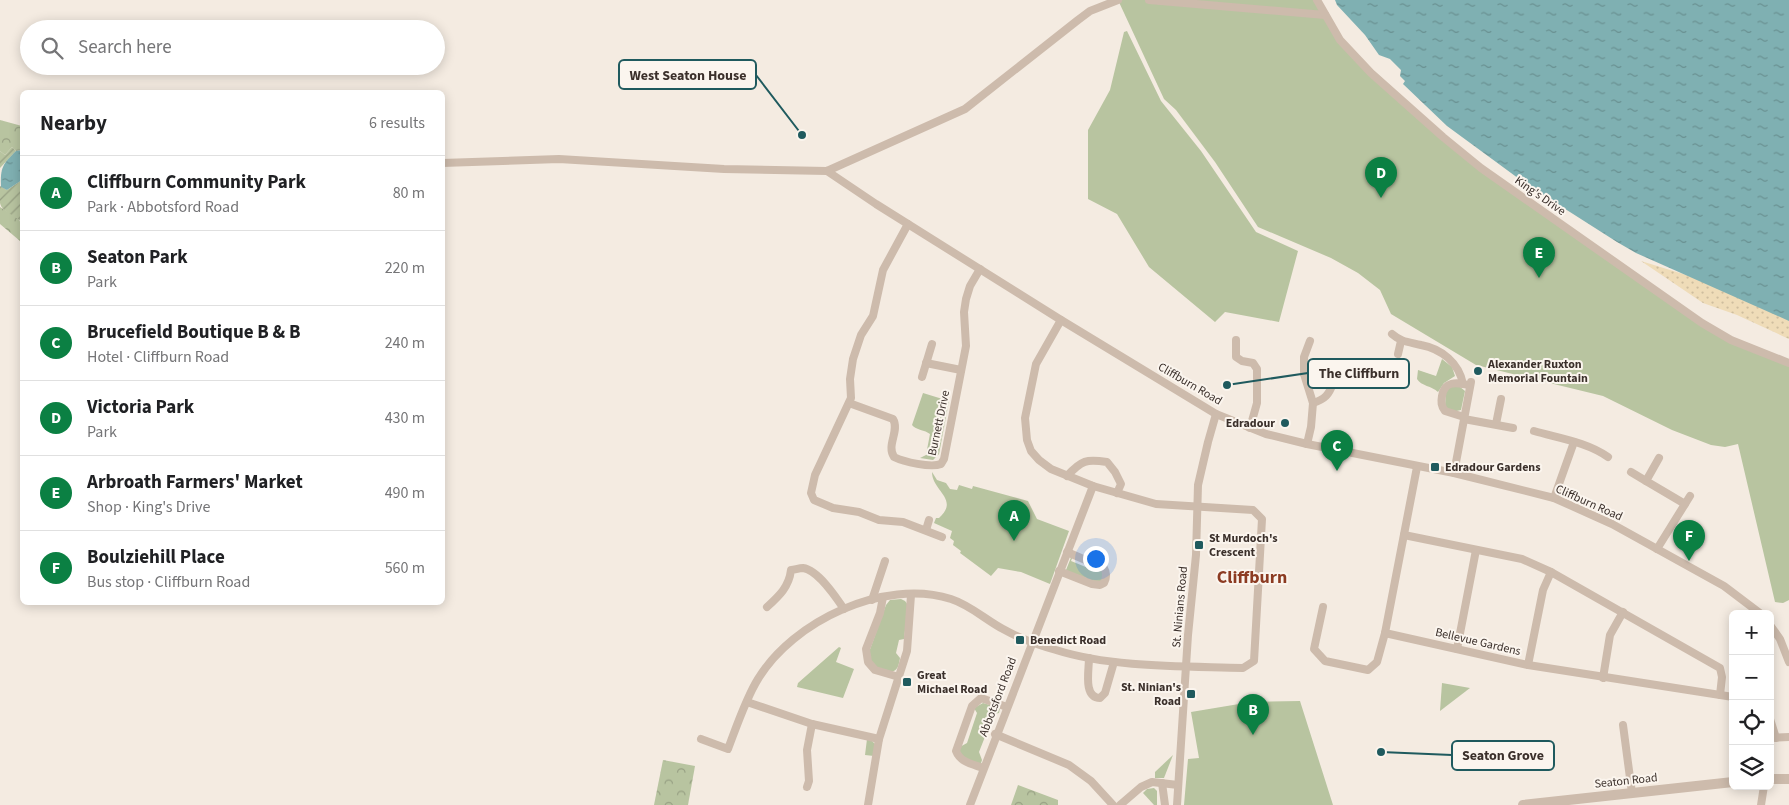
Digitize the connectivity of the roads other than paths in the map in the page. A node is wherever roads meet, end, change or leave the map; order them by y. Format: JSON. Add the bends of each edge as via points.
{"nodes":[{"id":1,"x":1118,"y":0,"type":"edge"},
{"id":2,"x":1149,"y":0,"type":"edge"},
{"id":3,"x":1317,"y":0,"type":"edge"},
{"id":4,"x":1326,"y":15,"type":"junction"},
{"id":5,"x":445,"y":163,"type":"edge"},
{"id":6,"x":828,"y":171,"type":"junction"},
{"id":7,"x":908,"y":224,"type":"junction"},
{"id":8,"x":980,"y":269,"type":"junction"},
{"id":9,"x":1061,"y":320,"type":"junction"},
{"id":10,"x":1392,"y":334,"type":"dead end"},
{"id":11,"x":1236,"y":340,"type":"dead end"},
{"id":12,"x":1310,"y":341,"type":"dead end"},
{"id":13,"x":1401,"y":341,"type":"junction"},
{"id":14,"x":932,"y":344,"type":"dead end"},
{"id":15,"x":1398,"y":354,"type":"dead end"},
{"id":16,"x":926,"y":363,"type":"junction"},
{"id":17,"x":1789,"y":363,"type":"edge"},
{"id":18,"x":961,"y":370,"type":"junction"},
{"id":19,"x":1304,"y":374,"type":"junction"},
{"id":20,"x":922,"y":377,"type":"dead end"},
{"id":21,"x":1468,"y":384,"type":"junction"},
{"id":22,"x":1501,"y":399,"type":"dead end"},
{"id":23,"x":849,"y":403,"type":"junction"},
{"id":24,"x":1313,"y":403,"type":"junction"},
{"id":25,"x":1216,"y":414,"type":"junction"},
{"id":26,"x":1464,"y":418,"type":"junction"},
{"id":27,"x":1496,"y":424,"type":"junction"},
{"id":28,"x":1250,"y":428,"type":"junction"},
{"id":29,"x":1513,"y":428,"type":"dead end"},
{"id":30,"x":1534,"y":431,"type":"dead end"},
{"id":31,"x":1574,"y":442,"type":"junction"},
{"id":32,"x":1307,"y":444,"type":"junction"},
{"id":33,"x":1608,"y":456,"type":"dead end"},
{"id":34,"x":1659,"y":458,"type":"dead end"},
{"id":35,"x":1417,"y":467,"type":"junction"},
{"id":36,"x":1631,"y":472,"type":"dead end"},
{"id":37,"x":1454,"y":473,"type":"junction"},
{"id":38,"x":1066,"y":476,"type":"junction"},
{"id":39,"x":1646,"y":482,"type":"junction"},
{"id":40,"x":1093,"y":486,"type":"junction"},
{"id":41,"x":1117,"y":493,"type":"junction"},
{"id":42,"x":1690,"y":496,"type":"dead end"},
{"id":43,"x":1554,"y":498,"type":"junction"},
{"id":44,"x":1685,"y":504,"type":"junction"},
{"id":45,"x":1197,"y":507,"type":"junction"},
{"id":46,"x":929,"y":520,"type":"dead end"},
{"id":47,"x":926,"y":530,"type":"junction"},
{"id":48,"x":1404,"y":535,"type":"junction"},
{"id":49,"x":942,"y":537,"type":"dead end"},
{"id":50,"x":1657,"y":549,"type":"junction"},
{"id":51,"x":1476,"y":550,"type":"junction"},
{"id":52,"x":1067,"y":552,"type":"junction"},
{"id":53,"x":885,"y":561,"type":"dead end"},
{"id":54,"x":1059,"y":571,"type":"junction"},
{"id":55,"x":1551,"y":572,"type":"junction"},
{"id":56,"x":911,"y":594,"type":"junction"},
{"id":57,"x":883,"y":598,"type":"junction"},
{"id":58,"x":872,"y":600,"type":"junction"},
{"id":59,"x":1323,"y":607,"type":"dead end"},
{"id":60,"x":767,"y":608,"type":"dead end"},
{"id":61,"x":844,"y":609,"type":"junction"},
{"id":62,"x":1755,"y":610,"type":"edge"},
{"id":63,"x":1623,"y":612,"type":"junction"},
{"id":64,"x":1774,"y":631,"type":"edge"},
{"id":65,"x":1385,"y":633,"type":"junction"},
{"id":66,"x":1032,"y":642,"type":"junction"},
{"id":67,"x":1457,"y":649,"type":"junction"},
{"id":68,"x":1089,"y":658,"type":"junction"},
{"id":69,"x":1114,"y":662,"type":"junction"},
{"id":70,"x":1789,"y":662,"type":"edge"},
{"id":71,"x":1528,"y":665,"type":"junction"},
{"id":72,"x":1186,"y":666,"type":"junction"},
{"id":73,"x":898,"y":677,"type":"junction"},
{"id":74,"x":1603,"y":678,"type":"junction"},
{"id":75,"x":1720,"y":695,"type":"junction"},
{"id":76,"x":1729,"y":696,"type":"edge"},
{"id":77,"x":747,"y":702,"type":"junction"},
{"id":78,"x":1007,"y":707,"type":"junction"},
{"id":79,"x":812,"y":724,"type":"junction"},
{"id":80,"x":1623,"y":725,"type":"dead end"},
{"id":81,"x":995,"y":734,"type":"junction"},
{"id":82,"x":1789,"y":736,"type":"edge"},
{"id":83,"x":1774,"y":738,"type":"edge"},
{"id":84,"x":701,"y":739,"type":"dead end"},
{"id":85,"x":879,"y":739,"type":"junction"},
{"id":86,"x":983,"y":768,"type":"junction"},
{"id":87,"x":1774,"y":779,"type":"edge"},
{"id":88,"x":1789,"y":779,"type":"edge"},
{"id":89,"x":1729,"y":782,"type":"edge"},
{"id":90,"x":1162,"y":783,"type":"junction"},
{"id":91,"x":1178,"y":785,"type":"junction"},
{"id":92,"x":807,"y":787,"type":"dead end"},
{"id":93,"x":1763,"y":790,"type":"edge"},
{"id":94,"x":1632,"y":793,"type":"junction"},
{"id":95,"x":868,"y":805,"type":"edge"},
{"id":96,"x":970,"y":805,"type":"edge"},
{"id":97,"x":1113,"y":805,"type":"edge"},
{"id":98,"x":1120,"y":805,"type":"edge"},
{"id":99,"x":1165,"y":805,"type":"edge"},
{"id":100,"x":1177,"y":805,"type":"edge"},
{"id":101,"x":1523,"y":805,"type":"edge"},
{"id":102,"x":1761,"y":805,"type":"edge"}],
"edges":[{"from":1,"to":6,"type":"street","via":[[1090,11],[965,109]]},
{"from":2,"to":4,"type":"street"},
{"from":3,"to":4,"type":"street","name":"King's Drive"},
{"from":4,"to":17,"type":"street","name":"King's Drive","via":[[1340,40],[1372,73],[1481,168],[1702,323],[1731,340]]},
{"from":5,"to":6,"type":"street","via":[[559,159],[726,169]]},
{"from":6,"to":7,"type":"street","name":"Cliffburn Road"},
{"from":7,"to":8,"type":"street","name":"Cliffburn Road"},
{"from":7,"to":23,"type":"street","via":[[883,270],[873,316],[858,343],[850,379]]},
{"from":8,"to":9,"type":"street","name":"Cliffburn Road"},
{"from":8,"to":18,"type":"street","name":"Burnett Drive","via":[[966,299],[966,341]]},
{"from":9,"to":25,"type":"street","name":"Cliffburn Road"},
{"from":9,"to":38,"type":"street","via":[[1036,364],[1025,418],[1027,440],[1032,451],[1051,469]]},
{"from":10,"to":13,"type":"street"},
{"from":11,"to":28,"type":"street","via":[[1236,357],[1253,364],[1256,369],[1256,404]]},
{"from":12,"to":19,"type":"street","via":[[1304,356]]},
{"from":13,"to":15,"type":"street"},
{"from":13,"to":21,"type":"street","via":[[1423,345],[1448,356]]},
{"from":14,"to":16,"type":"street"},
{"from":16,"to":18,"type":"street"},
{"from":16,"to":20,"type":"street"},
{"from":18,"to":23,"type":"street","name":"Burnett Drive","via":[[944,460],[936,466],[894,457],[891,448],[896,424],[893,419]]},
{"from":19,"to":24,"type":"street"},
{"from":19,"to":24,"type":"street","via":[[1316,369],[1326,371],[1333,383],[1329,395]]},
{"from":21,"to":26,"type":"street"},
{"from":21,"to":26,"type":"street","via":[[1448,384],[1441,404],[1449,413]]},
{"from":22,"to":27,"type":"street"},
{"from":23,"to":47,"type":"street","via":[[815,475],[811,493],[814,500],[833,508]]},
{"from":24,"to":32,"type":"street"},
{"from":25,"to":28,"type":"street","name":"Cliffburn Road"},
{"from":25,"to":45,"type":"street","name":"St. Ninians Road","via":[[1198,485]]},
{"from":26,"to":27,"type":"street"},
{"from":26,"to":37,"type":"street"},
{"from":27,"to":29,"type":"street"},
{"from":28,"to":32,"type":"street","name":"Cliffburn Road"},
{"from":30,"to":31,"type":"street"},
{"from":31,"to":33,"type":"street"},
{"from":31,"to":43,"type":"street"},
{"from":32,"to":35,"type":"street","name":"Cliffburn Road"},
{"from":34,"to":39,"type":"street"},
{"from":35,"to":37,"type":"street","name":"Cliffburn Road"},
{"from":35,"to":48,"type":"street"},
{"from":36,"to":39,"type":"street"},
{"from":37,"to":43,"type":"street","name":"Cliffburn Road"},
{"from":38,"to":40,"type":"street"},
{"from":38,"to":41,"type":"street","via":[[1077,465],[1091,460],[1107,462],[1121,484]]},
{"from":39,"to":44,"type":"street"},
{"from":40,"to":41,"type":"street"},
{"from":40,"to":52,"type":"street","name":"Abbotsford Road"},
{"from":41,"to":45,"type":"street","via":[[1156,504]]},
{"from":42,"to":44,"type":"street"},
{"from":43,"to":50,"type":"street","name":"Cliffburn Road"},
{"from":44,"to":50,"type":"street"},
{"from":45,"to":72,"type":"street","name":"St. Ninians Road"},
{"from":45,"to":72,"type":"street","via":[[1253,510],[1262,519],[1254,661],[1243,668]]},
{"from":46,"to":47,"type":"street"},
{"from":47,"to":49,"type":"street"},
{"from":48,"to":51,"type":"street"},
{"from":48,"to":65,"type":"street"},
{"from":50,"to":62,"type":"street","name":"Cliffburn Road","via":[[1724,586]]},
{"from":51,"to":55,"type":"street","via":[[1522,559]]},
{"from":51,"to":67,"type":"street"},
{"from":52,"to":54,"type":"street","name":"Abbotsford Road"},
{"from":52,"to":54,"type":"street","via":[[1104,568],[1104,583],[1096,585]]},
{"from":53,"to":58,"type":"street"},
{"from":54,"to":66,"type":"street","name":"Abbotsford Road"},
{"from":55,"to":63,"type":"street"},
{"from":55,"to":71,"type":"street","via":[[1543,590]]},
{"from":56,"to":57,"type":"street"},
{"from":56,"to":66,"type":"street","via":[[952,599]]},
{"from":56,"to":73,"type":"street","via":[[907,650]]},
{"from":57,"to":58,"type":"street"},
{"from":57,"to":73,"type":"street","via":[[866,649],[868,662],[875,670]]},
{"from":58,"to":61,"type":"street"},
{"from":59,"to":65,"type":"street","via":[[1314,649],[1325,661],[1368,670],[1377,662]]},
{"from":60,"to":61,"type":"street","via":[[789,581],[791,570],[803,568],[825,584]]},
{"from":61,"to":77,"type":"street","via":[[806,629],[776,656],[757,680]]},
{"from":63,"to":74,"type":"street","via":[[1610,635]]},
{"from":63,"to":75,"type":"street","via":[[1720,668]]},
{"from":64,"to":70,"type":"street"},
{"from":65,"to":67,"type":"street","name":"Bellevue Gardens"},
{"from":66,"to":68,"type":"street"},
{"from":66,"to":78,"type":"street","name":"Abbotsford Road"},
{"from":67,"to":71,"type":"street","name":"Bellevue Gardens"},
{"from":68,"to":69,"type":"street"},
{"from":68,"to":69,"type":"street","via":[[1090,694],[1095,698],[1105,693]]},
{"from":69,"to":72,"type":"street"},
{"from":71,"to":74,"type":"street","name":"Bellevue Gardens"},
{"from":72,"to":91,"type":"street","name":"St. Ninians Road"},
{"from":73,"to":85,"type":"street"},
{"from":74,"to":75,"type":"street","name":"Bellevue Gardens"},
{"from":75,"to":76,"type":"street","name":"Bellevue Gardens"},
{"from":77,"to":79,"type":"street"},
{"from":77,"to":84,"type":"street","via":[[728,749]]},
{"from":78,"to":81,"type":"street","name":"Abbotsford Road"},
{"from":78,"to":86,"type":"street","via":[[981,698],[972,706],[956,750],[963,760]]},
{"from":79,"to":85,"type":"street"},
{"from":79,"to":92,"type":"street","via":[[808,742]]},
{"from":80,"to":94,"type":"street"},
{"from":81,"to":86,"type":"street","name":"Abbotsford Road"},
{"from":81,"to":97,"type":"street","via":[[1069,765],[1091,781]]},
{"from":82,"to":83,"type":"street"},
{"from":85,"to":95,"type":"street"},
{"from":86,"to":96,"type":"street","name":"Abbotsford Road"},
{"from":87,"to":88,"type":"street"},
{"from":89,"to":94,"type":"street","name":"Seaton Road"},
{"from":90,"to":91,"type":"street"},
{"from":90,"to":98,"type":"street","via":[[1152,782],[1141,787]]},
{"from":90,"to":99,"type":"street"},
{"from":91,"to":100,"type":"street","name":"St. Ninians Road"},
{"from":93,"to":102,"type":"street"},
{"from":94,"to":101,"type":"street","name":"Seaton Road"}]}
